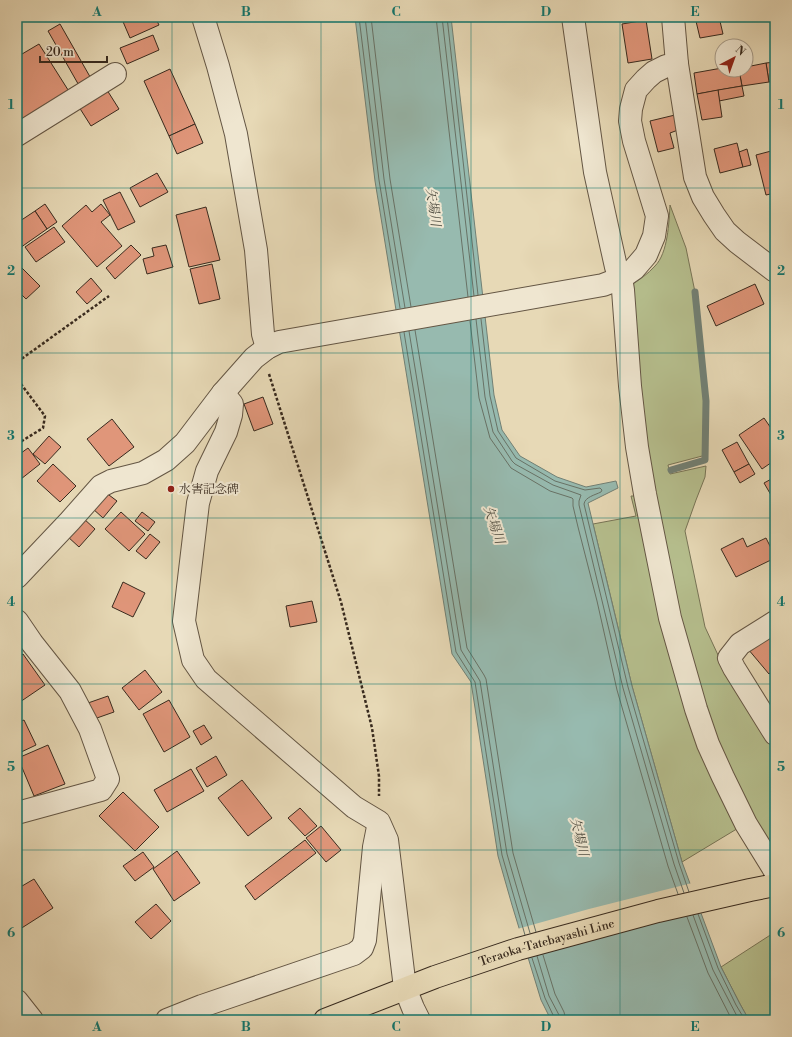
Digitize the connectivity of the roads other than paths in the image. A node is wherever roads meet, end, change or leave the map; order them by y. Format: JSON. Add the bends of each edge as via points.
{"nodes":[{"id":1,"x":203,"y":17,"type":"edge"},
{"id":2,"x":573,"y":17,"type":"edge"},
{"id":3,"x":673,"y":17,"type":"edge"},
{"id":4,"x":677,"y":64,"type":"junction"},
{"id":5,"x":115,"y":74,"type":"dead end"},
{"id":6,"x":17,"y":135,"type":"edge"},
{"id":7,"x":775,"y":271,"type":"edge"},
{"id":8,"x":612,"y":281,"type":"junction"},
{"id":9,"x":273,"y":345,"type":"junction"},
{"id":10,"x":223,"y":393,"type":"junction"},
{"id":11,"x":17,"y":577,"type":"edge"},
{"id":12,"x":17,"y":621,"type":"edge"},
{"id":13,"x":775,"y":622,"type":"edge"},
{"id":14,"x":775,"y":734,"type":"edge"},
{"id":15,"x":17,"y":813,"type":"edge"},
{"id":16,"x":379,"y":822,"type":"junction"},
{"id":17,"x":775,"y":871,"type":"edge"},
{"id":18,"x":775,"y":885,"type":"edge"},
{"id":19,"x":405,"y":988,"type":"junction"},
{"id":20,"x":17,"y":1001,"type":"edge"},
{"id":21,"x":32,"y":1020,"type":"edge"},
{"id":22,"x":167,"y":1020,"type":"edge"},
{"id":23,"x":325,"y":1020,"type":"edge"},
{"id":24,"x":418,"y":1020,"type":"edge"}],
"edges":[{"from":1,"to":9,"type":"street","via":[[236,134],[256,250],[263,334]]},
{"from":2,"to":8,"type":"street","via":[[595,172],[616,267]]},
{"from":3,"to":4,"type":"street"},
{"from":4,"to":7,"type":"street","via":[[695,177],[703,197],[725,231]]},
{"from":4,"to":8,"type":"street","via":[[654,72],[636,90],[633,98],[630,121],[634,141],[658,216],[654,236],[646,255],[634,269]]},
{"from":5,"to":6,"type":"street"},
{"from":8,"to":9,"type":"street"},
{"from":8,"to":17,"type":"street","via":[[624,304],[637,447],[670,618],[708,744],[746,824]]},
{"from":9,"to":10,"type":"street","via":[[254,358]]},
{"from":10,"to":11,"type":"street","via":[[185,443],[166,460],[143,473],[111,480],[101,486]]},
{"from":10,"to":16,"type":"street","via":[[232,404],[231,415],[226,432],[207,471],[198,503],[184,621],[193,660],[206,679],[354,807]]},
{"from":12,"to":15,"type":"street","via":[[70,691],[90,729],[108,779],[101,790]]},
{"from":13,"to":14,"type":"street","via":[[740,644],[729,658]]},
{"from":16,"to":19,"type":"street","via":[[386,840]]},
{"from":16,"to":22,"type":"street","via":[[362,948],[354,954]]},
{"from":18,"to":19,"type":"main road","name":"Teraoka-Tatebayashi Line","via":[[594,928],[435,976]]},
{"from":19,"to":23,"type":"main road","name":"Teraoka-Tatebayashi Line"},
{"from":19,"to":24,"type":"street"},
{"from":20,"to":21,"type":"street"}]}
